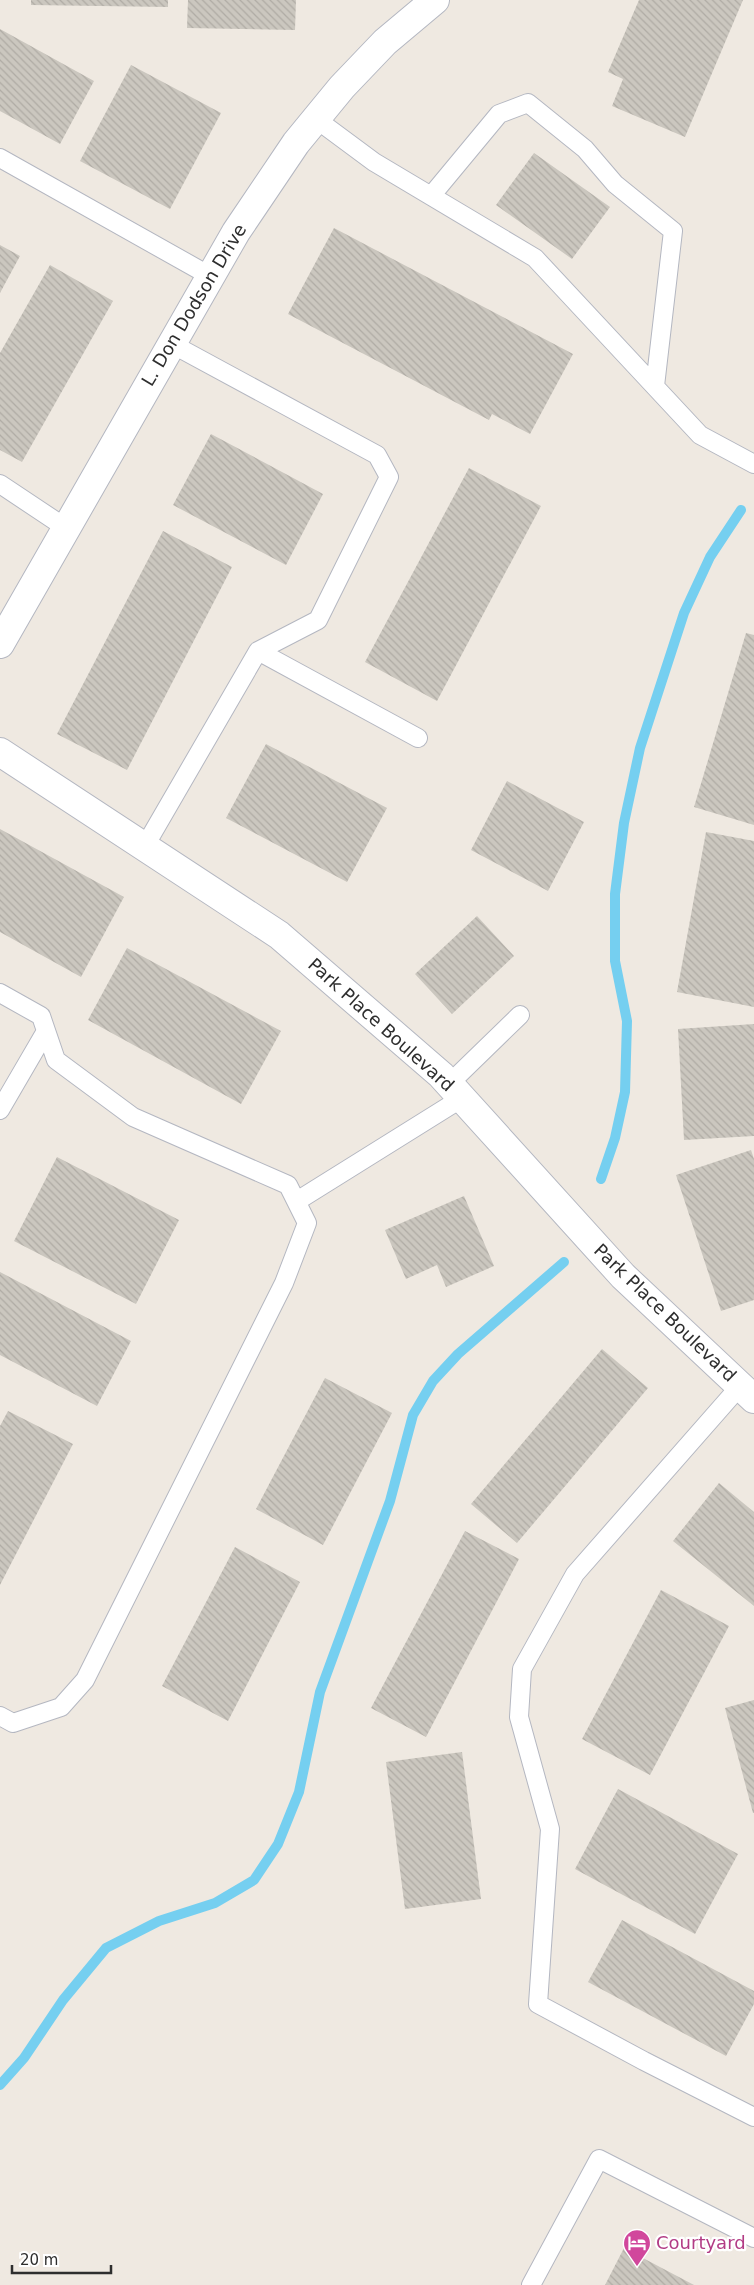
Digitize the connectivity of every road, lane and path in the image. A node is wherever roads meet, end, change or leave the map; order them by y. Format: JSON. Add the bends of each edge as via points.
{"nodes":[{"id":1,"x":434,"y":0,"type":"edge"},
{"id":2,"x":316,"y":119,"type":"junction"},
{"id":3,"x":0,"y":158,"type":"edge"},
{"id":4,"x":431,"y":196,"type":"junction"},
{"id":5,"x":210,"y":276,"type":"junction"},
{"id":6,"x":170,"y":344,"type":"junction"},
{"id":7,"x":655,"y":386,"type":"junction"},
{"id":8,"x":754,"y":464,"type":"edge"},
{"id":9,"x":0,"y":484,"type":"edge"},
{"id":10,"x":66,"y":528,"type":"junction"},
{"id":11,"x":0,"y":644,"type":"edge"},
{"id":12,"x":258,"y":651,"type":"junction"},
{"id":13,"x":418,"y":738,"type":"dead end"},
{"id":14,"x":0,"y":752,"type":"edge"},
{"id":15,"x":145,"y":846,"type":"junction"},
{"id":16,"x":0,"y":993,"type":"edge"},
{"id":17,"x":520,"y":1015,"type":"dead end"},
{"id":18,"x":46,"y":1031,"type":"junction"},
{"id":19,"x":455,"y":1091,"type":"junction"},
{"id":20,"x":0,"y":1110,"type":"edge"},
{"id":21,"x":297,"y":1201,"type":"junction"},
{"id":22,"x":747,"y":1392,"type":"edge"},
{"id":23,"x":0,"y":1716,"type":"edge"},
{"id":24,"x":754,"y":2117,"type":"edge"},
{"id":25,"x":754,"y":2238,"type":"edge"},
{"id":26,"x":530,"y":2285,"type":"edge"}],
"edges":[{"from":1,"to":2,"type":"street","name":"L. Don Dodson Drive","via":[[385,42]]},
{"from":2,"to":4,"type":"lane","via":[[374,162]]},
{"from":2,"to":5,"type":"street","name":"L. Don Dodson Drive","via":[[296,143]]},
{"from":3,"to":5,"type":"lane"},
{"from":4,"to":7,"type":"lane","via":[[535,258]]},
{"from":4,"to":7,"type":"lane","via":[[499,114],[528,103],[585,150],[615,184],[673,231]]},
{"from":5,"to":6,"type":"street","name":"L. Don Dodson Drive"},
{"from":6,"to":10,"type":"street","name":"L. Don Dodson Drive"},
{"from":6,"to":12,"type":"lane","via":[[377,455],[390,477],[318,620]]},
{"from":7,"to":8,"type":"lane","via":[[700,435]]},
{"from":9,"to":10,"type":"lane"},
{"from":10,"to":11,"type":"street","name":"L. Don Dodson Drive"},
{"from":12,"to":13,"type":"lane"},
{"from":12,"to":15,"type":"lane"},
{"from":14,"to":15,"type":"street","name":"Park Place Boulevard"},
{"from":15,"to":19,"type":"street","name":"Park Place Boulevard","via":[[279,934]]},
{"from":16,"to":18,"type":"lane","via":[[41,1016]]},
{"from":17,"to":19,"type":"lane"},
{"from":18,"to":20,"type":"lane"},
{"from":18,"to":21,"type":"lane","via":[[56,1060],[133,1117],[288,1185]]},
{"from":19,"to":21,"type":"lane"},
{"from":19,"to":22,"type":"street","name":"Park Place Boulevard","via":[[623,1276]]},
{"from":21,"to":23,"type":"lane","via":[[308,1223],[284,1283],[85,1680],[61,1708],[13,1723]]},
{"from":22,"to":24,"type":"lane","via":[[575,1574],[522,1670],[519,1717],[550,1829],[538,2004]]},
{"from":25,"to":26,"type":"lane","via":[[599,2159]]}]}
